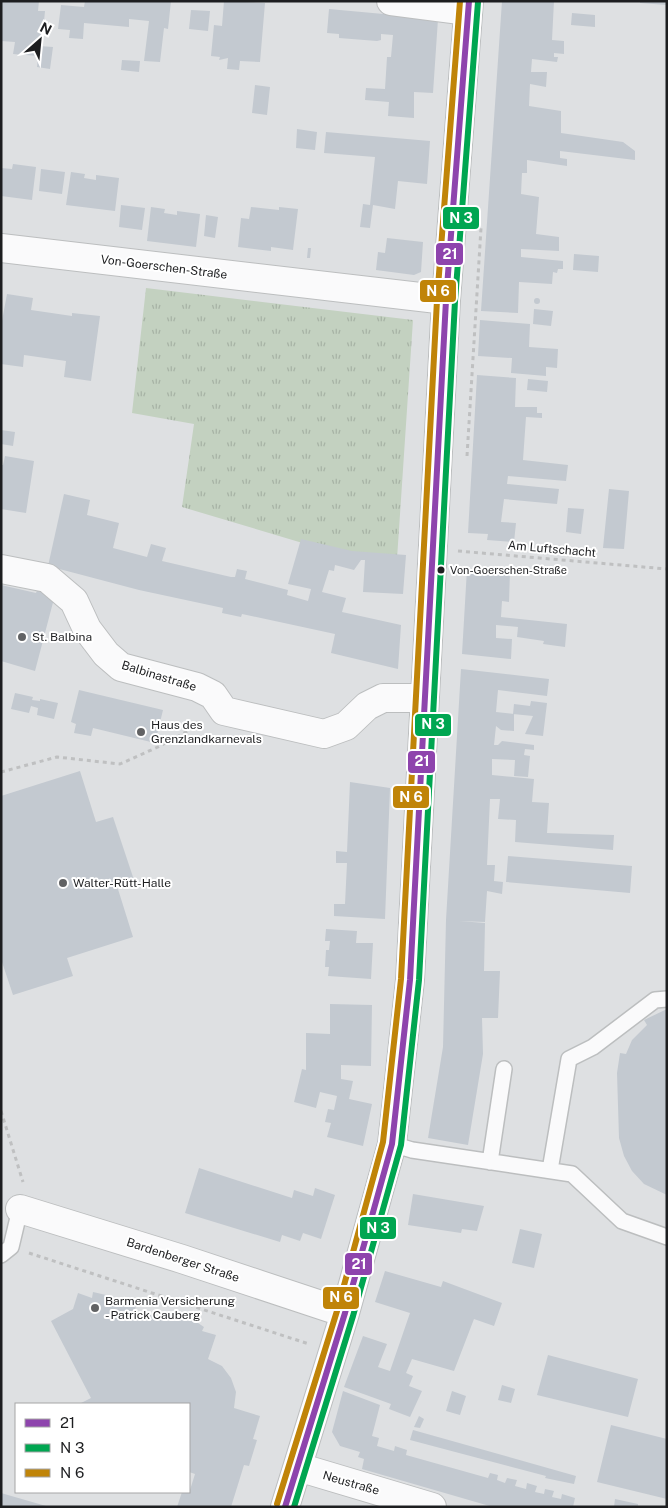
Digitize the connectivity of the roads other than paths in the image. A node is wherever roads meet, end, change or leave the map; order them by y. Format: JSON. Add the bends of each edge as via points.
{"nodes":[{"id":1,"x":391,"y":1,"type":"edge"},
{"id":2,"x":468,"y":6,"type":"edge"},
{"id":3,"x":1,"y":248,"type":"edge"},
{"id":4,"x":446,"y":300,"type":"junction"},
{"id":5,"x":1,"y":569,"type":"edge"},
{"id":6,"x":425,"y":698,"type":"junction"},
{"id":7,"x":667,"y":999,"type":"edge"},
{"id":8,"x":504,"y":1069,"type":"dead end"},
{"id":9,"x":392,"y":1144,"type":"junction"},
{"id":10,"x":490,"y":1162,"type":"junction"},
{"id":11,"x":550,"y":1170,"type":"junction"},
{"id":12,"x":22,"y":1197,"type":"joint"},
{"id":13,"x":667,"y":1237,"type":"edge"},
{"id":14,"x":6,"y":1251,"type":"edge"},
{"id":15,"x":345,"y":1313,"type":"junction"},
{"id":16,"x":298,"y":1467,"type":"junction"},
{"id":17,"x":286,"y":1507,"type":"edge"},
{"id":18,"x":432,"y":1507,"type":"edge"}],
"edges":[{"from":1,"to":2,"type":"street"},
{"from":2,"to":4,"type":"street"},
{"from":3,"to":4,"type":"street","name":"Von-Goerschen-Straße"},
{"from":4,"to":6,"type":"street"},
{"from":5,"to":6,"type":"street","name":"Balbinastraße","via":[[47,578],[74,601],[87,629],[106,654],[121,667],[197,687],[213,695],[224,711],[324,734],[346,726],[367,706],[383,698]]},
{"from":6,"to":9,"type":"street","via":[[410,980]]},
{"from":7,"to":11,"type":"lane","via":[[655,1000],[593,1047],[569,1059]]},
{"from":8,"to":10,"type":"lane"},
{"from":9,"to":10,"type":"lane"},
{"from":9,"to":15,"type":"street"},
{"from":10,"to":11,"type":"lane"},
{"from":11,"to":13,"type":"lane","via":[[572,1174],[622,1221]]},
{"from":12,"to":14,"type":"lane"},
{"from":12,"to":15,"type":"street","name":"Bardenberger Straße","via":[[182,1259]]},
{"from":15,"to":16,"type":"street"},
{"from":16,"to":17,"type":"street"},
{"from":16,"to":18,"type":"street","name":"Neustraße"}]}
